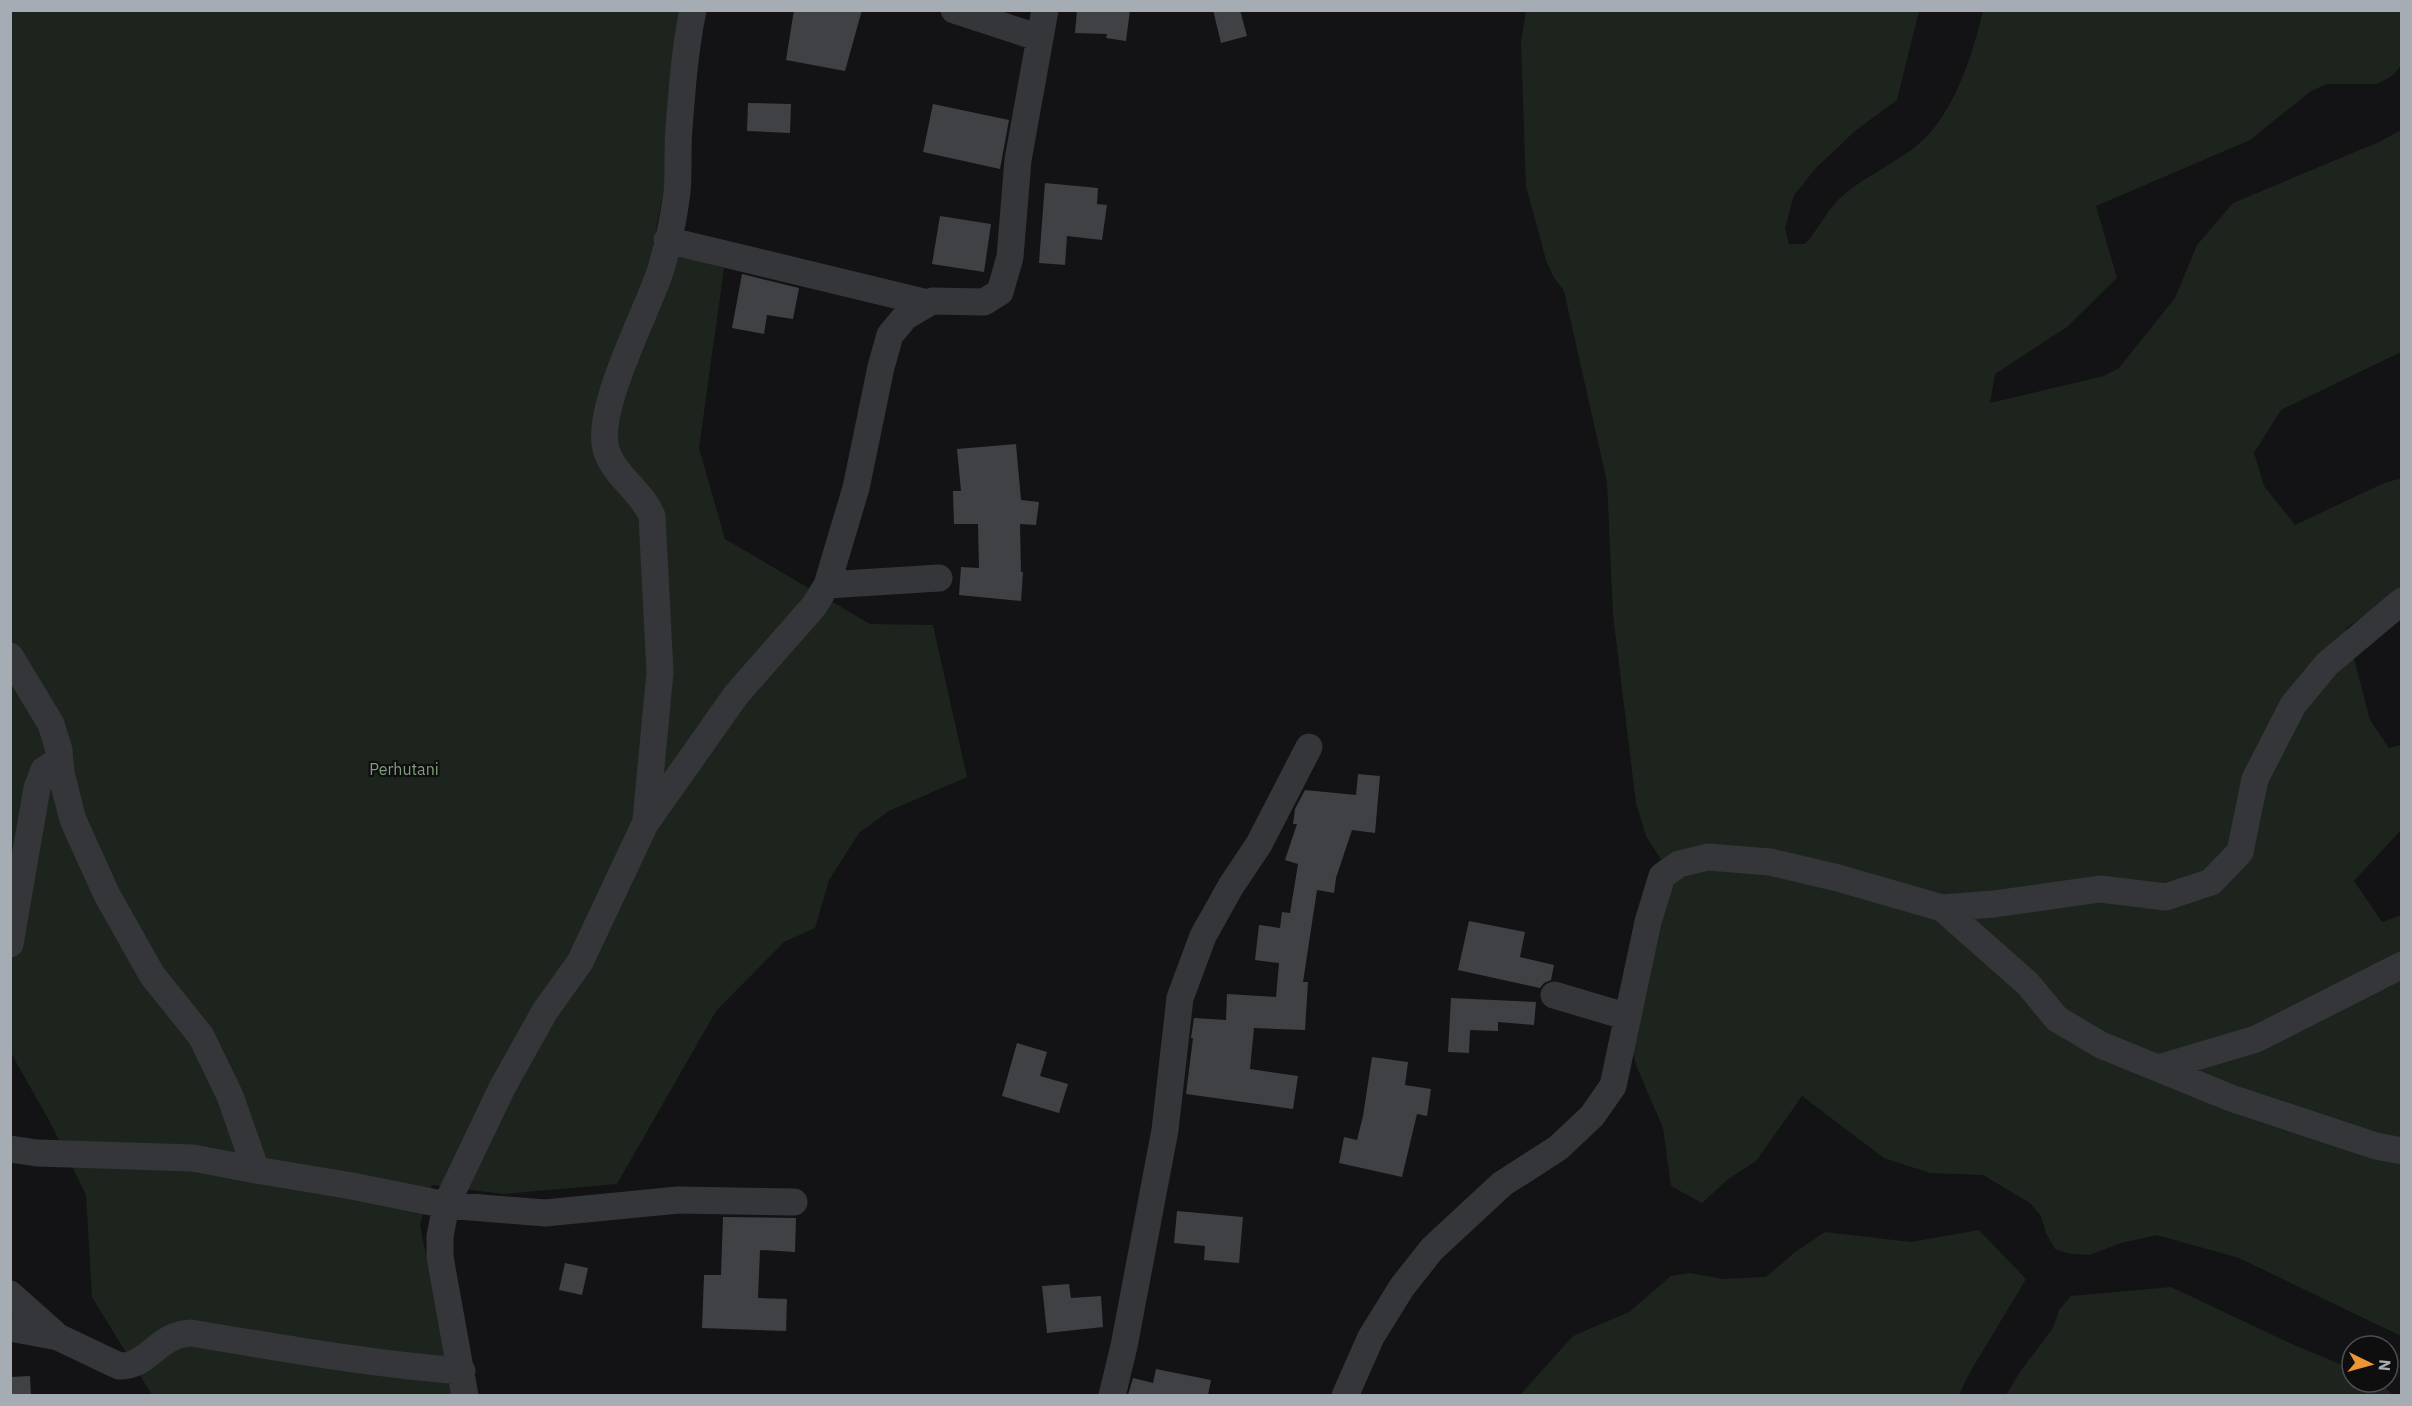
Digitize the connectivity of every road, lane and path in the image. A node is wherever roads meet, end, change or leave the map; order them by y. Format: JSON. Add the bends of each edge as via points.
{"nodes":[{"id":1,"x":693,"y":10,"type":"edge"},
{"id":2,"x":954,"y":10,"type":"edge"},
{"id":3,"x":1045,"y":10,"type":"edge"},
{"id":4,"x":1040,"y":38,"type":"junction"},
{"id":5,"x":667,"y":240,"type":"junction"},
{"id":6,"x":928,"y":303,"type":"junction"},
{"id":7,"x":939,"y":579,"type":"dead end"},
{"id":8,"x":827,"y":585,"type":"junction"},
{"id":9,"x":2402,"y":601,"type":"edge"},
{"id":10,"x":10,"y":656,"type":"edge"},
{"id":11,"x":1309,"y":747,"type":"dead end"},
{"id":12,"x":60,"y":760,"type":"junction"},
{"id":13,"x":645,"y":824,"type":"junction"},
{"id":14,"x":1942,"y":908,"type":"junction"},
{"id":15,"x":10,"y":944,"type":"edge"},
{"id":16,"x":2402,"y":965,"type":"edge"},
{"id":17,"x":1554,"y":995,"type":"dead end"},
{"id":18,"x":1628,"y":1017,"type":"junction"},
{"id":19,"x":2158,"y":1068,"type":"junction"},
{"id":20,"x":10,"y":1149,"type":"edge"},
{"id":21,"x":2402,"y":1150,"type":"edge"},
{"id":22,"x":256,"y":1170,"type":"junction"},
{"id":23,"x":794,"y":1202,"type":"dead end"},
{"id":24,"x":446,"y":1205,"type":"junction"},
{"id":25,"x":10,"y":1294,"type":"edge"},
{"id":26,"x":10,"y":1328,"type":"edge"},
{"id":27,"x":58,"y":1337,"type":"junction"},
{"id":28,"x":463,"y":1383,"type":"edge"},
{"id":29,"x":1112,"y":1395,"type":"edge"},
{"id":30,"x":1345,"y":1395,"type":"edge"}],
"edges":[{"from":1,"to":5,"type":"street","via":[[679,130],[677,193]]},
{"from":2,"to":4,"type":"street"},
{"from":3,"to":4,"type":"street"},
{"from":4,"to":6,"type":"street","via":[[1018,160],[1010,257],[1000,292],[984,302]]},
{"from":5,"to":6,"type":"street"},
{"from":5,"to":13,"type":"street","via":[[660,271],[611,396],[604,430],[606,449],[616,468],[646,502],[652,516],[660,672]]},
{"from":6,"to":8,"type":"street","via":[[905,317],[890,334],[856,488]]},
{"from":7,"to":8,"type":"street"},
{"from":8,"to":13,"type":"street","via":[[814,606],[736,695]]},
{"from":9,"to":14,"type":"street","via":[[2327,664],[2293,705],[2255,779],[2240,852],[2211,882],[2166,897],[2100,889]]},
{"from":10,"to":12,"type":"street","via":[[51,724]]},
{"from":11,"to":29,"type":"street","via":[[1259,844],[1203,936],[1180,998],[1166,1130]]},
{"from":12,"to":15,"type":"street","via":[[44,770],[38,789]]},
{"from":12,"to":22,"type":"street","via":[[73,820],[106,895],[152,975],[201,1036],[230,1096]]},
{"from":13,"to":24,"type":"street","via":[[580,962],[527,1041]]},
{"from":14,"to":18,"type":"street","via":[[1770,862],[1708,857],[1679,864],[1662,876]]},
{"from":14,"to":19,"type":"street","via":[[2028,984],[2057,1018],[2101,1045]]},
{"from":16,"to":19,"type":"street","via":[[2256,1039]]},
{"from":17,"to":18,"type":"street"},
{"from":18,"to":30,"type":"street","via":[[1613,1086],[1592,1116],[1558,1148],[1502,1184],[1432,1249],[1402,1287],[1371,1337]]},
{"from":19,"to":21,"type":"street","via":[[2231,1098],[2349,1138]]},
{"from":20,"to":22,"type":"street","via":[[193,1158]]},
{"from":22,"to":24,"type":"street"},
{"from":23,"to":24,"type":"street","via":[[678,1200],[545,1213]]},
{"from":24,"to":28,"type":"street","via":[[440,1257]]},
{"from":25,"to":27,"type":"street"},
{"from":26,"to":27,"type":"street"},
{"from":27,"to":28,"type":"street","via":[[124,1366],[138,1362],[172,1336],[191,1333],[392,1366]]}]}
